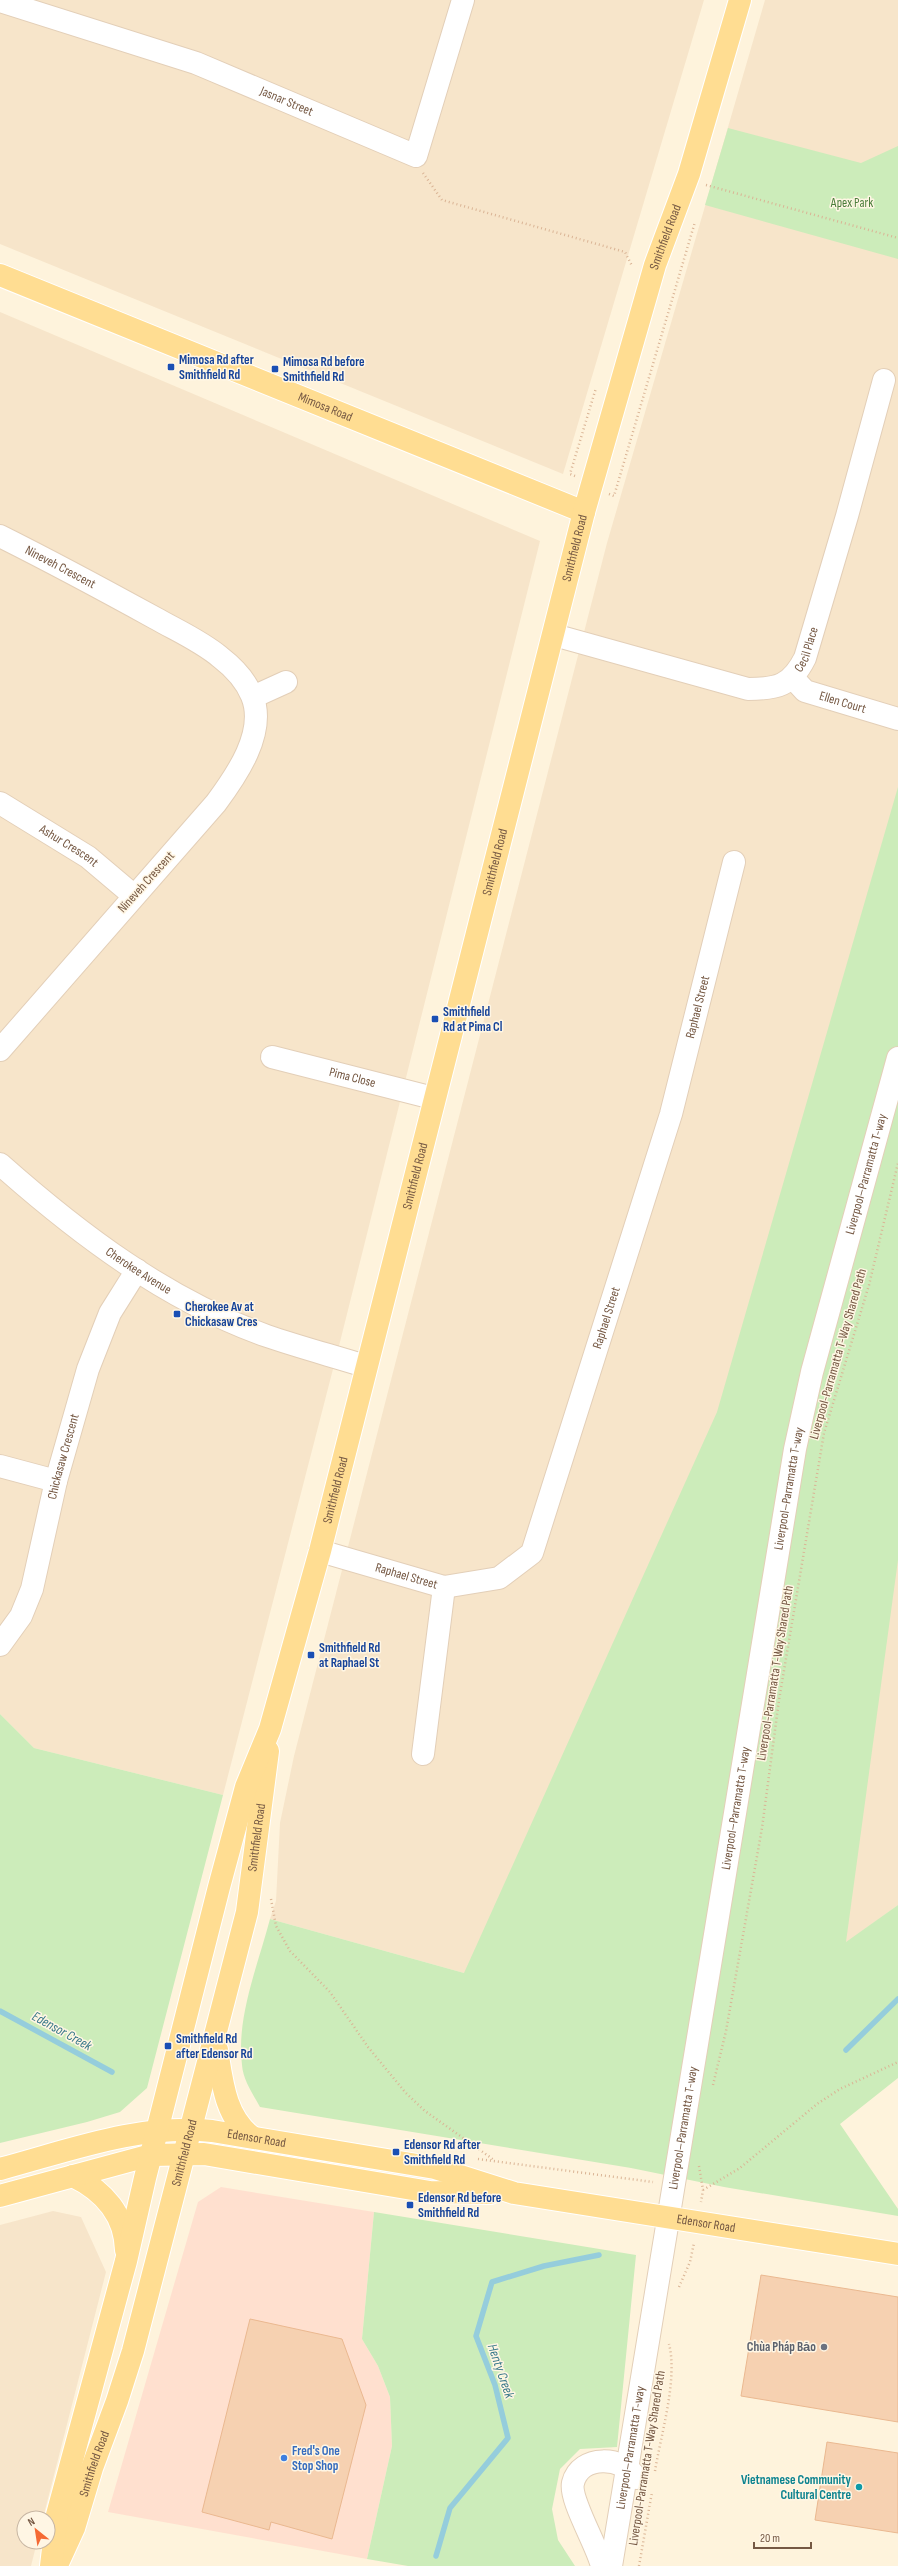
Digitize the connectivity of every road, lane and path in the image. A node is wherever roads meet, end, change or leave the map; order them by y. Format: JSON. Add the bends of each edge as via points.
{"nodes":[{"id":1,"x":463,"y":0,"type":"edge"},
{"id":2,"x":740,"y":0,"type":"edge"},
{"id":3,"x":0,"y":1,"type":"edge"},
{"id":4,"x":416,"y":156,"type":"junction"},
{"id":5,"x":704,"y":192,"type":"dead end"},
{"id":6,"x":697,"y":215,"type":"dead end"},
{"id":7,"x":898,"y":238,"type":"edge"},
{"id":8,"x":630,"y":273,"type":"dead end"},
{"id":9,"x":0,"y":276,"type":"edge"},
{"id":10,"x":884,"y":380,"type":"dead end"},
{"id":11,"x":598,"y":383,"type":"dead end"},
{"id":12,"x":570,"y":474,"type":"dead end"},
{"id":13,"x":614,"y":496,"type":"dead end"},
{"id":14,"x":584,"y":512,"type":"junction"},
{"id":15,"x":0,"y":536,"type":"edge"},
{"id":16,"x":554,"y":635,"type":"junction"},
{"id":17,"x":793,"y":678,"type":"junction"},
{"id":18,"x":286,"y":682,"type":"dead end"},
{"id":19,"x":253,"y":697,"type":"junction"},
{"id":20,"x":898,"y":719,"type":"edge"},
{"id":21,"x":0,"y":803,"type":"edge"},
{"id":22,"x":734,"y":862,"type":"dead end"},
{"id":23,"x":133,"y":895,"type":"junction"},
{"id":24,"x":0,"y":1050,"type":"edge"},
{"id":25,"x":272,"y":1057,"type":"dead end"},
{"id":26,"x":898,"y":1058,"type":"edge"},
{"id":27,"x":433,"y":1098,"type":"junction"},
{"id":28,"x":898,"y":1163,"type":"edge"},
{"id":29,"x":0,"y":1164,"type":"edge"},
{"id":30,"x":137,"y":1270,"type":"junction"},
{"id":31,"x":365,"y":1366,"type":"junction"},
{"id":32,"x":0,"y":1466,"type":"edge"},
{"id":33,"x":56,"y":1481,"type":"junction"},
{"id":34,"x":320,"y":1551,"type":"junction"},
{"id":35,"x":444,"y":1587,"type":"junction"},
{"id":36,"x":0,"y":1645,"type":"edge"},
{"id":37,"x":270,"y":1730,"type":"junction"},
{"id":38,"x":423,"y":1754,"type":"dead end"},
{"id":39,"x":267,"y":1913,"type":"dead end"},
{"id":40,"x":215,"y":2041,"type":"junction"},
{"id":41,"x":898,"y":2062,"type":"edge"},
{"id":42,"x":712,"y":2089,"type":"dead end"},
{"id":43,"x":192,"y":2129,"type":"junction"},
{"id":44,"x":158,"y":2131,"type":"junction"},
{"id":45,"x":252,"y":2138,"type":"junction"},
{"id":46,"x":185,"y":2154,"type":"junction"},
{"id":47,"x":151,"y":2155,"type":"junction"},
{"id":48,"x":698,"y":2158,"type":"dead end"},
{"id":49,"x":496,"y":2161,"type":"dead end"},
{"id":50,"x":0,"y":2169,"type":"edge"},
{"id":51,"x":73,"y":2176,"type":"junction"},
{"id":52,"x":514,"y":2193,"type":"junction"},
{"id":53,"x":0,"y":2196,"type":"edge"},
{"id":54,"x":667,"y":2217,"type":"junction"},
{"id":55,"x":898,"y":2254,"type":"edge"},
{"id":56,"x":126,"y":2262,"type":"junction"},
{"id":57,"x":690,"y":2262,"type":"dead end"},
{"id":58,"x":676,"y":2293,"type":"dead end"},
{"id":59,"x":668,"y":2342,"type":"dead end"},
{"id":60,"x":628,"y":2467,"type":"junction"},
{"id":61,"x":655,"y":2472,"type":"dead end"},
{"id":62,"x":652,"y":2488,"type":"dead end"},
{"id":63,"x":50,"y":2566,"type":"edge"},
{"id":64,"x":56,"y":2566,"type":"edge"},
{"id":65,"x":602,"y":2566,"type":"edge"},
{"id":66,"x":611,"y":2566,"type":"edge"},
{"id":67,"x":639,"y":2566,"type":"edge"}],
"edges":[{"from":1,"to":4,"type":"street"},
{"from":2,"to":14,"type":"main road","name":"Smithfield Road","via":[[689,174],[655,265]]},
{"from":3,"to":4,"type":"street","name":"Jasnar Street","via":[[196,63]]},
{"from":4,"to":8,"type":"path","via":[[425,179],[442,200],[625,252],[633,266]]},
{"from":5,"to":7,"type":"path","via":[[706,185]]},
{"from":6,"to":13,"type":"path"},
{"from":9,"to":14,"type":"main road","name":"Mimosa Road"},
{"from":10,"to":17,"type":"street","name":"Cecil Place","via":[[805,658]]},
{"from":11,"to":12,"type":"path"},
{"from":14,"to":16,"type":"main road","name":"Smithfield Road"},
{"from":15,"to":19,"type":"street","name":"Nineveh Crescent","via":[[88,580],[207,648],[238,674]]},
{"from":16,"to":17,"type":"street","name":"Cecil Place","via":[[748,689],[769,689]]},
{"from":16,"to":27,"type":"main road","name":"Smithfield Road"},
{"from":17,"to":20,"type":"street","name":"Ellen Court","via":[[805,691]]},
{"from":18,"to":19,"type":"street"},
{"from":19,"to":23,"type":"street","name":"Nineveh Crescent","via":[[256,718],[249,750],[236,776],[216,803]]},
{"from":21,"to":23,"type":"street","name":"Ashur Crescent","via":[[88,857]]},
{"from":22,"to":35,"type":"street","name":"Raphael Street","via":[[671,1114],[532,1553],[500,1578]]},
{"from":23,"to":24,"type":"street","name":"Nineveh Crescent"},
{"from":25,"to":27,"type":"street","name":"Pima Close"},
{"from":26,"to":54,"type":"street","name":"Liverpool–Parramatta T-way","via":[[812,1372],[795,1449]]},
{"from":27,"to":31,"type":"main road","name":"Smithfield Road"},
{"from":28,"to":42,"type":"path","name":"Liverpool-Parramatta T-Way Shared Path","via":[[869,1285],[824,1433],[779,1700],[762,1828],[726,2032]]},
{"from":29,"to":30,"type":"street","name":"Cherokee Avenue","via":[[77,1229]]},
{"from":30,"to":31,"type":"street","name":"Cherokee Avenue","via":[[206,1309],[266,1336]]},
{"from":30,"to":33,"type":"street","name":"Chickasaw Crescent","via":[[110,1313],[88,1369]]},
{"from":31,"to":34,"type":"main road","name":"Smithfield Road"},
{"from":32,"to":33,"type":"street"},
{"from":33,"to":36,"type":"street","name":"Chickasaw Crescent","via":[[32,1589],[21,1616]]},
{"from":34,"to":35,"type":"street","name":"Raphael Street"},
{"from":34,"to":37,"type":"main road","name":"Smithfield Road"},
{"from":35,"to":38,"type":"street"},
{"from":37,"to":40,"type":"main road","name":"Smithfield Road","via":[[264,1794],[247,1912]]},
{"from":37,"to":44,"type":"main road","name":"Smithfield Road","via":[[246,1787]]},
{"from":39,"to":49,"type":"path","via":[[271,1899],[276,1926],[290,1952],[330,1992],[368,2047],[405,2092],[425,2111]]},
{"from":40,"to":43,"type":"main road","name":"Smithfield Road"},
{"from":40,"to":45,"type":"main road","via":[[227,2101],[239,2124]]},
{"from":41,"to":48,"type":"path","via":[[840,2089],[817,2104],[740,2168],[703,2190]]},
{"from":43,"to":44,"type":"main road","name":"Edensor Road"},
{"from":43,"to":45,"type":"main road","name":"Edensor Road"},
{"from":43,"to":46,"type":"main road","name":"Smithfield Road"},
{"from":44,"to":47,"type":"main road","name":"Smithfield Road"},
{"from":44,"to":50,"type":"main road","name":"Edensor Road","via":[[127,2134]]},
{"from":45,"to":52,"type":"main road","name":"Edensor Road","via":[[435,2168]]},
{"from":46,"to":47,"type":"main road","name":"Edensor Road"},
{"from":46,"to":52,"type":"main road","name":"Edensor Road","via":[[204,2154],[430,2192]]},
{"from":46,"to":64,"type":"main road","name":"Smithfield Road","via":[[117,2401],[92,2468],[74,2528]]},
{"from":47,"to":51,"type":"main road","name":"Edensor Road"},
{"from":47,"to":56,"type":"main road","name":"Smithfield Road"},
{"from":51,"to":53,"type":"main road","name":"Edensor Road"},
{"from":51,"to":56,"type":"main road","via":[[89,2184],[107,2199],[116,2212],[125,2236]]},
{"from":52,"to":54,"type":"main road","name":"Edensor Road"},
{"from":54,"to":55,"type":"main road","name":"Edensor Road"},
{"from":54,"to":60,"type":"street","name":"Liverpool–Parramatta T-way"},
{"from":56,"to":63,"type":"main road","name":"Smithfield Road","via":[[57,2515]]},
{"from":57,"to":58,"type":"path"},
{"from":59,"to":61,"type":"path","name":"Liverpool-Parramatta T-Way Shared Path","via":[[673,2359]]},
{"from":60,"to":65,"type":"street","via":[[613,2462],[596,2462],[583,2468],[573,2481],[573,2496],[595,2543]]},
{"from":60,"to":66,"type":"street","name":"Liverpool–Parramatta T-way"},
{"from":62,"to":67,"type":"path","name":"Liverpool-Parramatta T-Way Shared Path"}]}
